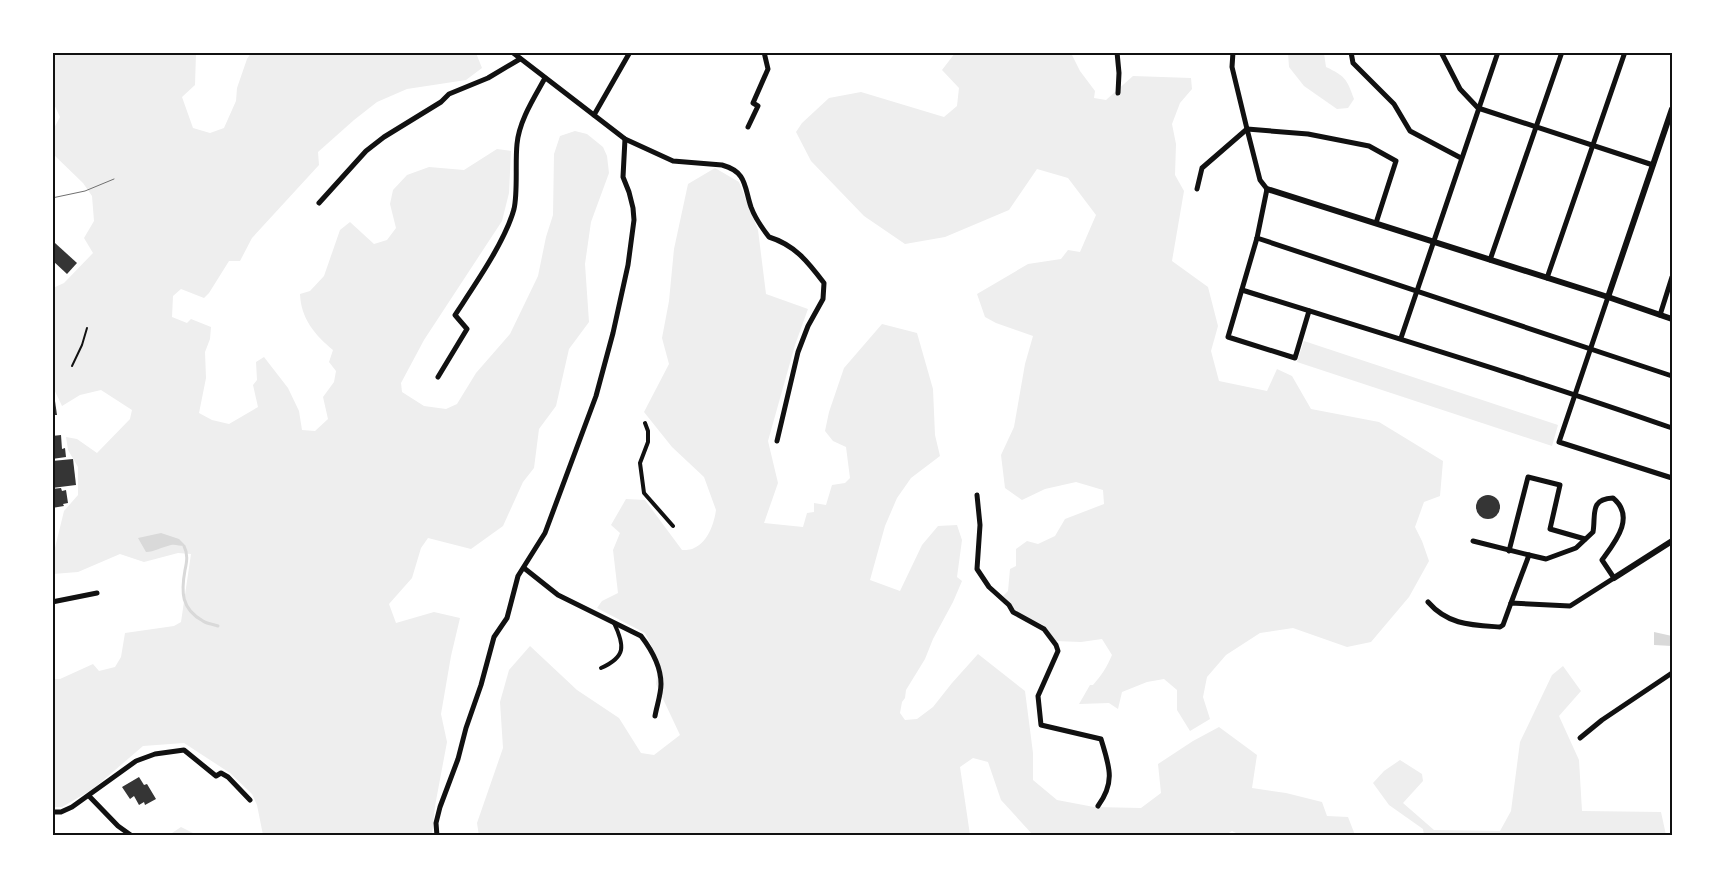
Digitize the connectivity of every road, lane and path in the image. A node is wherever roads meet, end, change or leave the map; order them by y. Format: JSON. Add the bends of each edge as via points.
{"nodes":[{"id":1,"x":512,"y":52,"type":"edge"},
{"id":2,"x":630,"y":52,"type":"edge"},
{"id":3,"x":764,"y":52,"type":"edge"},
{"id":4,"x":1116,"y":52,"type":"edge"},
{"id":5,"x":1233,"y":52,"type":"edge"},
{"id":6,"x":1351,"y":52,"type":"edge"},
{"id":7,"x":1441,"y":52,"type":"edge"},
{"id":8,"x":1498,"y":52,"type":"edge"},
{"id":9,"x":1562,"y":52,"type":"edge"},
{"id":10,"x":1625,"y":52,"type":"edge"},
{"id":11,"x":520,"y":59,"type":"junction"},
{"id":12,"x":545,"y":78,"type":"junction"},
{"id":13,"x":1118,"y":92,"type":"dead end"},
{"id":14,"x":1478,"y":108,"type":"junction"},
{"id":15,"x":1672,"y":109,"type":"edge"},
{"id":16,"x":594,"y":115,"type":"junction"},
{"id":17,"x":1670,"y":123,"type":"edge"},
{"id":18,"x":748,"y":127,"type":"dead end"},
{"id":19,"x":1536,"y":127,"type":"junction"},
{"id":20,"x":1247,"y":129,"type":"junction"},
{"id":21,"x":625,"y":139,"type":"junction"},
{"id":22,"x":1593,"y":146,"type":"junction"},
{"id":23,"x":1461,"y":158,"type":"junction"},
{"id":24,"x":1653,"y":165,"type":"junction"},
{"id":25,"x":1267,"y":189,"type":"junction"},
{"id":26,"x":1197,"y":190,"type":"dead end"},
{"id":27,"x":319,"y":203,"type":"dead end"},
{"id":28,"x":1376,"y":224,"type":"junction"},
{"id":29,"x":1257,"y":238,"type":"junction"},
{"id":30,"x":1434,"y":242,"type":"junction"},
{"id":31,"x":1490,"y":260,"type":"junction"},
{"id":32,"x":1672,"y":277,"type":"edge"},
{"id":33,"x":1547,"y":278,"type":"junction"},
{"id":34,"x":1242,"y":290,"type":"junction"},
{"id":35,"x":1417,"y":292,"type":"junction"},
{"id":36,"x":1608,"y":297,"type":"junction"},
{"id":37,"x":1309,"y":311,"type":"junction"},
{"id":38,"x":1660,"y":315,"type":"junction"},
{"id":39,"x":1672,"y":320,"type":"edge"},
{"id":40,"x":86,"y":328,"type":"dead end"},
{"id":41,"x":1401,"y":338,"type":"junction"},
{"id":42,"x":1591,"y":349,"type":"junction"},
{"id":43,"x":72,"y":366,"type":"dead end"},
{"id":44,"x":1672,"y":376,"type":"edge"},
{"id":45,"x":438,"y":377,"type":"dead end"},
{"id":46,"x":1576,"y":394,"type":"junction"},
{"id":47,"x":645,"y":423,"type":"dead end"},
{"id":48,"x":1672,"y":428,"type":"edge"},
{"id":49,"x":777,"y":441,"type":"dead end"},
{"id":50,"x":1672,"y":478,"type":"edge"},
{"id":51,"x":977,"y":495,"type":"dead end"},
{"id":52,"x":673,"y":526,"type":"dead end"},
{"id":53,"x":1585,"y":539,"type":"junction"},
{"id":54,"x":1473,"y":541,"type":"dead end"},
{"id":55,"x":1672,"y":541,"type":"edge"},
{"id":56,"x":1509,"y":550,"type":"junction"},
{"id":57,"x":1528,"y":555,"type":"junction"},
{"id":58,"x":524,"y":568,"type":"junction"},
{"id":59,"x":1614,"y":578,"type":"junction"},
{"id":60,"x":97,"y":593,"type":"dead end"},
{"id":61,"x":52,"y":602,"type":"edge"},
{"id":62,"x":1428,"y":602,"type":"dead end"},
{"id":63,"x":1511,"y":602,"type":"junction"},
{"id":64,"x":614,"y":623,"type":"junction"},
{"id":65,"x":601,"y":668,"type":"dead end"},
{"id":66,"x":1672,"y":673,"type":"edge"},
{"id":67,"x":655,"y":716,"type":"dead end"},
{"id":68,"x":1580,"y":738,"type":"dead end"},
{"id":69,"x":89,"y":796,"type":"junction"},
{"id":70,"x":250,"y":800,"type":"dead end"},
{"id":71,"x":1098,"y":806,"type":"dead end"},
{"id":72,"x":52,"y":812,"type":"edge"},
{"id":73,"x":132,"y":836,"type":"edge"},
{"id":74,"x":437,"y":836,"type":"edge"}],
"edges":[{"from":1,"to":11,"type":"street"},
{"from":2,"to":16,"type":"street"},
{"from":3,"to":18,"type":"street","via":[[768,69],[753,103],[758,106]]},
{"from":4,"to":13,"type":"street"},
{"from":5,"to":20,"type":"street","via":[[1232,66]]},
{"from":6,"to":23,"type":"street","via":[[1353,62],[1394,104],[1410,131]]},
{"from":7,"to":14,"type":"street","via":[[1460,89]]},
{"from":8,"to":14,"type":"street"},
{"from":9,"to":19,"type":"street"},
{"from":10,"to":22,"type":"street"},
{"from":11,"to":12,"type":"street"},
{"from":11,"to":27,"type":"street","via":[[488,78],[449,94],[384,137],[366,151]]},
{"from":12,"to":16,"type":"street"},
{"from":12,"to":45,"type":"street","via":[[527,111],[517,142],[514,208],[489,260],[455,316],[467,329]]},
{"from":14,"to":19,"type":"street"},
{"from":14,"to":23,"type":"street"},
{"from":15,"to":17,"type":"street"},
{"from":16,"to":21,"type":"street"},
{"from":17,"to":24,"type":"street"},
{"from":19,"to":22,"type":"street"},
{"from":19,"to":31,"type":"street"},
{"from":20,"to":25,"type":"street","via":[[1260,180]]},
{"from":20,"to":26,"type":"street","via":[[1202,168]]},
{"from":20,"to":28,"type":"street","via":[[1308,134],[1369,146],[1396,161]]},
{"from":21,"to":49,"type":"street","via":[[673,161],[722,165],[734,170],[743,179],[752,208],[768,238],[782,241],[804,258],[824,283],[823,299],[798,352]]},
{"from":21,"to":58,"type":"street","via":[[623,177],[634,208],[634,220],[613,334],[596,396],[545,533]]},
{"from":22,"to":24,"type":"street"},
{"from":22,"to":33,"type":"street"},
{"from":23,"to":30,"type":"street"},
{"from":24,"to":36,"type":"street"},
{"from":25,"to":28,"type":"street"},
{"from":25,"to":29,"type":"street"},
{"from":28,"to":30,"type":"street"},
{"from":29,"to":34,"type":"street"},
{"from":29,"to":35,"type":"street"},
{"from":30,"to":31,"type":"street"},
{"from":30,"to":35,"type":"street"},
{"from":31,"to":33,"type":"street"},
{"from":32,"to":38,"type":"street"},
{"from":33,"to":36,"type":"street"},
{"from":34,"to":37,"type":"street"},
{"from":34,"to":37,"type":"street","via":[[1228,337],[1295,358]]},
{"from":35,"to":41,"type":"street"},
{"from":35,"to":42,"type":"street"},
{"from":36,"to":38,"type":"street"},
{"from":36,"to":42,"type":"street"},
{"from":37,"to":41,"type":"street"},
{"from":38,"to":39,"type":"street"},
{"from":40,"to":43,"type":"path"},
{"from":41,"to":46,"type":"street"},
{"from":42,"to":44,"type":"street"},
{"from":42,"to":46,"type":"street"},
{"from":46,"to":48,"type":"street"},
{"from":46,"to":50,"type":"street","via":[[1559,442]]},
{"from":47,"to":52,"type":"street","via":[[648,442],[640,463],[644,493]]},
{"from":51,"to":71,"type":"street","via":[[980,525],[977,570],[1014,612],[1044,628],[1056,645],[1058,651],[1038,696],[1041,725],[1101,739],[1110,779]]},
{"from":53,"to":56,"type":"street","via":[[1550,529],[1560,485],[1528,477]]},
{"from":53,"to":57,"type":"street","via":[[1576,548],[1546,559]]},
{"from":53,"to":59,"type":"street","via":[[1593,532],[1595,507],[1603,500],[1613,498],[1622,510],[1622,530],[1602,560]]},
{"from":54,"to":56,"type":"street"},
{"from":55,"to":59,"type":"street"},
{"from":56,"to":57,"type":"street"},
{"from":57,"to":63,"type":"street"},
{"from":58,"to":64,"type":"street","via":[[558,594]]},
{"from":58,"to":74,"type":"street","via":[[518,576],[507,618],[494,637],[482,686],[440,807]]},
{"from":59,"to":63,"type":"street","via":[[1570,606]]},
{"from":60,"to":61,"type":"street"},
{"from":62,"to":63,"type":"street","via":[[1437,612],[1466,625],[1500,627]]},
{"from":64,"to":65,"type":"street","via":[[622,640],[620,654],[615,662]]},
{"from":64,"to":67,"type":"street","via":[[641,636],[649,646],[661,684]]},
{"from":66,"to":68,"type":"street"},
{"from":69,"to":70,"type":"street","via":[[136,761],[155,754],[184,750],[216,776],[221,773],[228,777]]},
{"from":69,"to":72,"type":"street","via":[[61,812]]},
{"from":69,"to":73,"type":"street"}]}
